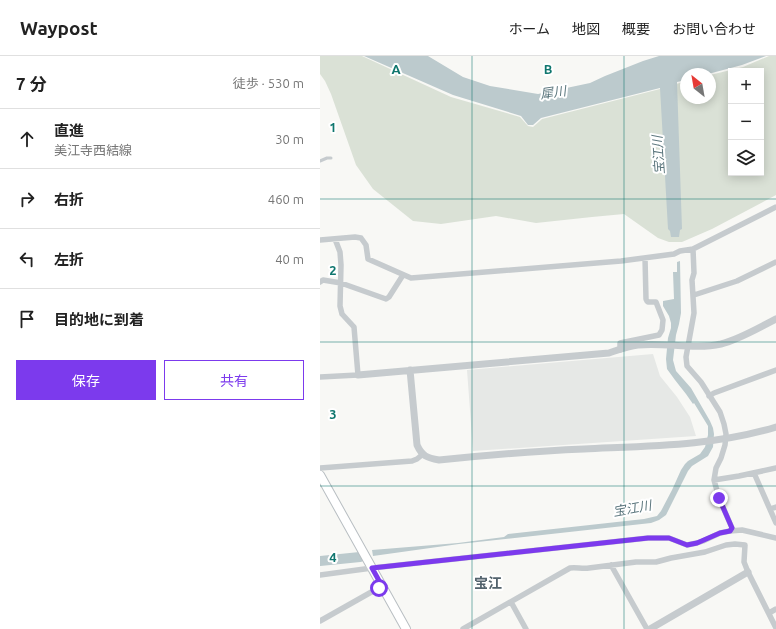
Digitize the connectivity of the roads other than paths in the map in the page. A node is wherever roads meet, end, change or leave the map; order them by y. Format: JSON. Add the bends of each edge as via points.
{"nodes":[{"id":1,"x":331,"y":158,"type":"dead end"},
{"id":2,"x":320,"y":161,"type":"edge"},
{"id":3,"x":776,"y":207,"type":"edge"},
{"id":4,"x":335,"y":239,"type":"junction"},
{"id":5,"x":320,"y":240,"type":"edge"},
{"id":6,"x":693,"y":249,"type":"junction"},
{"id":7,"x":645,"y":258,"type":"junction"},
{"id":8,"x":776,"y":262,"type":"edge"},
{"id":9,"x":402,"y":275,"type":"junction"},
{"id":10,"x":320,"y":282,"type":"edge"},
{"id":11,"x":341,"y":283,"type":"junction"},
{"id":12,"x":694,"y":295,"type":"junction"},
{"id":13,"x":776,"y":318,"type":"edge"},
{"id":14,"x":685,"y":346,"type":"junction"},
{"id":15,"x":620,"y":350,"type":"junction"},
{"id":16,"x":410,"y":370,"type":"junction"},
{"id":17,"x":776,"y":370,"type":"edge"},
{"id":18,"x":358,"y":375,"type":"junction"},
{"id":19,"x":320,"y":377,"type":"edge"},
{"id":20,"x":709,"y":396,"type":"junction"},
{"id":21,"x":776,"y":427,"type":"edge"},
{"id":22,"x":722,"y":439,"type":"junction"},
{"id":23,"x":423,"y":454,"type":"junction"},
{"id":24,"x":320,"y":468,"type":"edge"},
{"id":25,"x":776,"y":468,"type":"edge"},
{"id":26,"x":754,"y":473,"type":"junction"},
{"id":27,"x":320,"y":475,"type":"edge"},
{"id":28,"x":714,"y":480,"type":"junction"},
{"id":29,"x":776,"y":506,"type":"edge"},
{"id":30,"x":770,"y":509,"type":"junction"},
{"id":31,"x":776,"y":523,"type":"edge"},
{"id":32,"x":730,"y":531,"type":"junction"},
{"id":33,"x":776,"y":538,"type":"edge"},
{"id":34,"x":611,"y":565,"type":"junction"},
{"id":35,"x":372,"y":568,"type":"junction"},
{"id":36,"x":748,"y":572,"type":"junction"},
{"id":37,"x":320,"y":575,"type":"edge"},
{"id":38,"x":382,"y":586,"type":"junction"},
{"id":39,"x":511,"y":602,"type":"junction"},
{"id":40,"x":776,"y":609,"type":"edge"},
{"id":41,"x":768,"y":613,"type":"junction"},
{"id":42,"x":320,"y":621,"type":"edge"},
{"id":43,"x":776,"y":628,"type":"edge"},
{"id":44,"x":406,"y":629,"type":"edge"},
{"id":45,"x":463,"y":629,"type":"edge"},
{"id":46,"x":526,"y":629,"type":"edge"},
{"id":47,"x":647,"y":629,"type":"edge"},
{"id":48,"x":650,"y":629,"type":"edge"}],
"edges":[{"from":1,"to":2,"type":"lane"},
{"from":3,"to":6,"type":"street"},
{"from":4,"to":5,"type":"street"},
{"from":4,"to":9,"type":"street","via":[[361,238],[366,244],[368,259]]},
{"from":4,"to":11,"type":"street","via":[[342,264]]},
{"from":6,"to":7,"type":"street"},
{"from":6,"to":12,"type":"street"},
{"from":7,"to":9,"type":"street","via":[[411,278]]},
{"from":7,"to":15,"type":"street","via":[[646,299],[656,302],[663,320],[662,330],[656,337],[620,342]]},
{"from":8,"to":12,"type":"street","via":[[737,281]]},
{"from":9,"to":11,"type":"street","via":[[386,299]]},
{"from":10,"to":11,"type":"street","via":[[323,280]]},
{"from":11,"to":18,"type":"street","via":[[340,306],[342,314],[354,327]]},
{"from":12,"to":14,"type":"street","via":[[694,313]]},
{"from":13,"to":14,"type":"street","via":[[731,341]]},
{"from":14,"to":15,"type":"street","via":[[638,345]]},
{"from":14,"to":20,"type":"street","via":[[687,366]]},
{"from":15,"to":16,"type":"street"},
{"from":16,"to":18,"type":"street"},
{"from":16,"to":23,"type":"street","via":[[417,445]]},
{"from":17,"to":20,"type":"street"},
{"from":18,"to":19,"type":"street"},
{"from":20,"to":22,"type":"street","via":[[720,412],[724,424],[726,434]]},
{"from":21,"to":22,"type":"street"},
{"from":22,"to":23,"type":"street","via":[[439,460],[430,459]]},
{"from":22,"to":28,"type":"street","via":[[721,458]]},
{"from":23,"to":24,"type":"street","via":[[412,461]]},
{"from":25,"to":26,"type":"street"},
{"from":26,"to":28,"type":"street"},
{"from":26,"to":30,"type":"street"},
{"from":27,"to":35,"type":"main road"},
{"from":28,"to":32,"type":"street","via":[[732,528]]},
{"from":29,"to":30,"type":"street"},
{"from":30,"to":31,"type":"street"},
{"from":32,"to":33,"type":"street","via":[[742,530]]},
{"from":32,"to":35,"type":"street","via":[[687,545],[669,538],[648,538]]},
{"from":34,"to":36,"type":"street","via":[[656,562],[735,544],[744,545],[744,562]]},
{"from":34,"to":39,"type":"street","via":[[570,568]]},
{"from":34,"to":47,"type":"street"},
{"from":35,"to":37,"type":"street"},
{"from":35,"to":38,"type":"main road"},
{"from":36,"to":41,"type":"street"},
{"from":36,"to":48,"type":"street"},
{"from":38,"to":42,"type":"street"},
{"from":38,"to":44,"type":"main road"},
{"from":39,"to":45,"type":"street"},
{"from":39,"to":46,"type":"street"},
{"from":40,"to":41,"type":"street"},
{"from":41,"to":43,"type":"street"}]}
